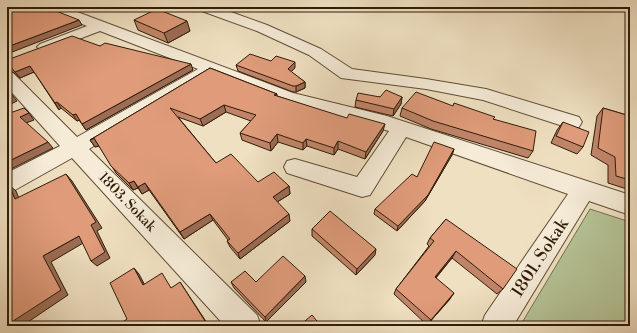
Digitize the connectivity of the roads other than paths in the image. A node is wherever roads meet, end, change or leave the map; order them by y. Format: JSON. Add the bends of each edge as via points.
{"nodes":[{"id":1,"x":52,"y":7,"type":"edge"},
{"id":2,"x":204,"y":7,"type":"edge"},
{"id":3,"x":102,"y":25,"type":"junction"},
{"id":4,"x":29,"y":53,"type":"edge"},
{"id":5,"x":209,"y":69,"type":"junction"},
{"id":6,"x":7,"y":77,"type":"edge"},
{"id":7,"x":33,"y":103,"type":"junction"},
{"id":8,"x":14,"y":112,"type":"edge"},
{"id":9,"x":572,"y":122,"type":"dead end"},
{"id":10,"x":402,"y":128,"type":"junction"},
{"id":11,"x":74,"y":147,"type":"junction"},
{"id":12,"x":296,"y":168,"type":"dead end"},
{"id":13,"x":7,"y":184,"type":"edge"},
{"id":14,"x":584,"y":189,"type":"junction"},
{"id":15,"x":630,"y":205,"type":"edge"},
{"id":16,"x":246,"y":326,"type":"edge"},
{"id":17,"x":496,"y":326,"type":"edge"}],
"edges":[{"from":1,"to":3,"type":"street"},
{"from":2,"to":9,"type":"street","via":[[262,28],[315,52],[347,74],[486,95]]},
{"from":3,"to":4,"type":"street"},
{"from":3,"to":5,"type":"street"},
{"from":5,"to":10,"type":"street","via":[[287,97]]},
{"from":5,"to":11,"type":"street","via":[[111,128]]},
{"from":6,"to":7,"type":"street","name":"1803. Sokak"},
{"from":7,"to":8,"type":"street"},
{"from":7,"to":11,"type":"street","name":"1803. Sokak"},
{"from":10,"to":12,"type":"street","via":[[362,188]]},
{"from":10,"to":14,"type":"street"},
{"from":11,"to":13,"type":"street"},
{"from":11,"to":16,"type":"street","name":"1803. Sokak"},
{"from":14,"to":15,"type":"street"},
{"from":14,"to":17,"type":"street","name":"1801. Sokak"}]}
